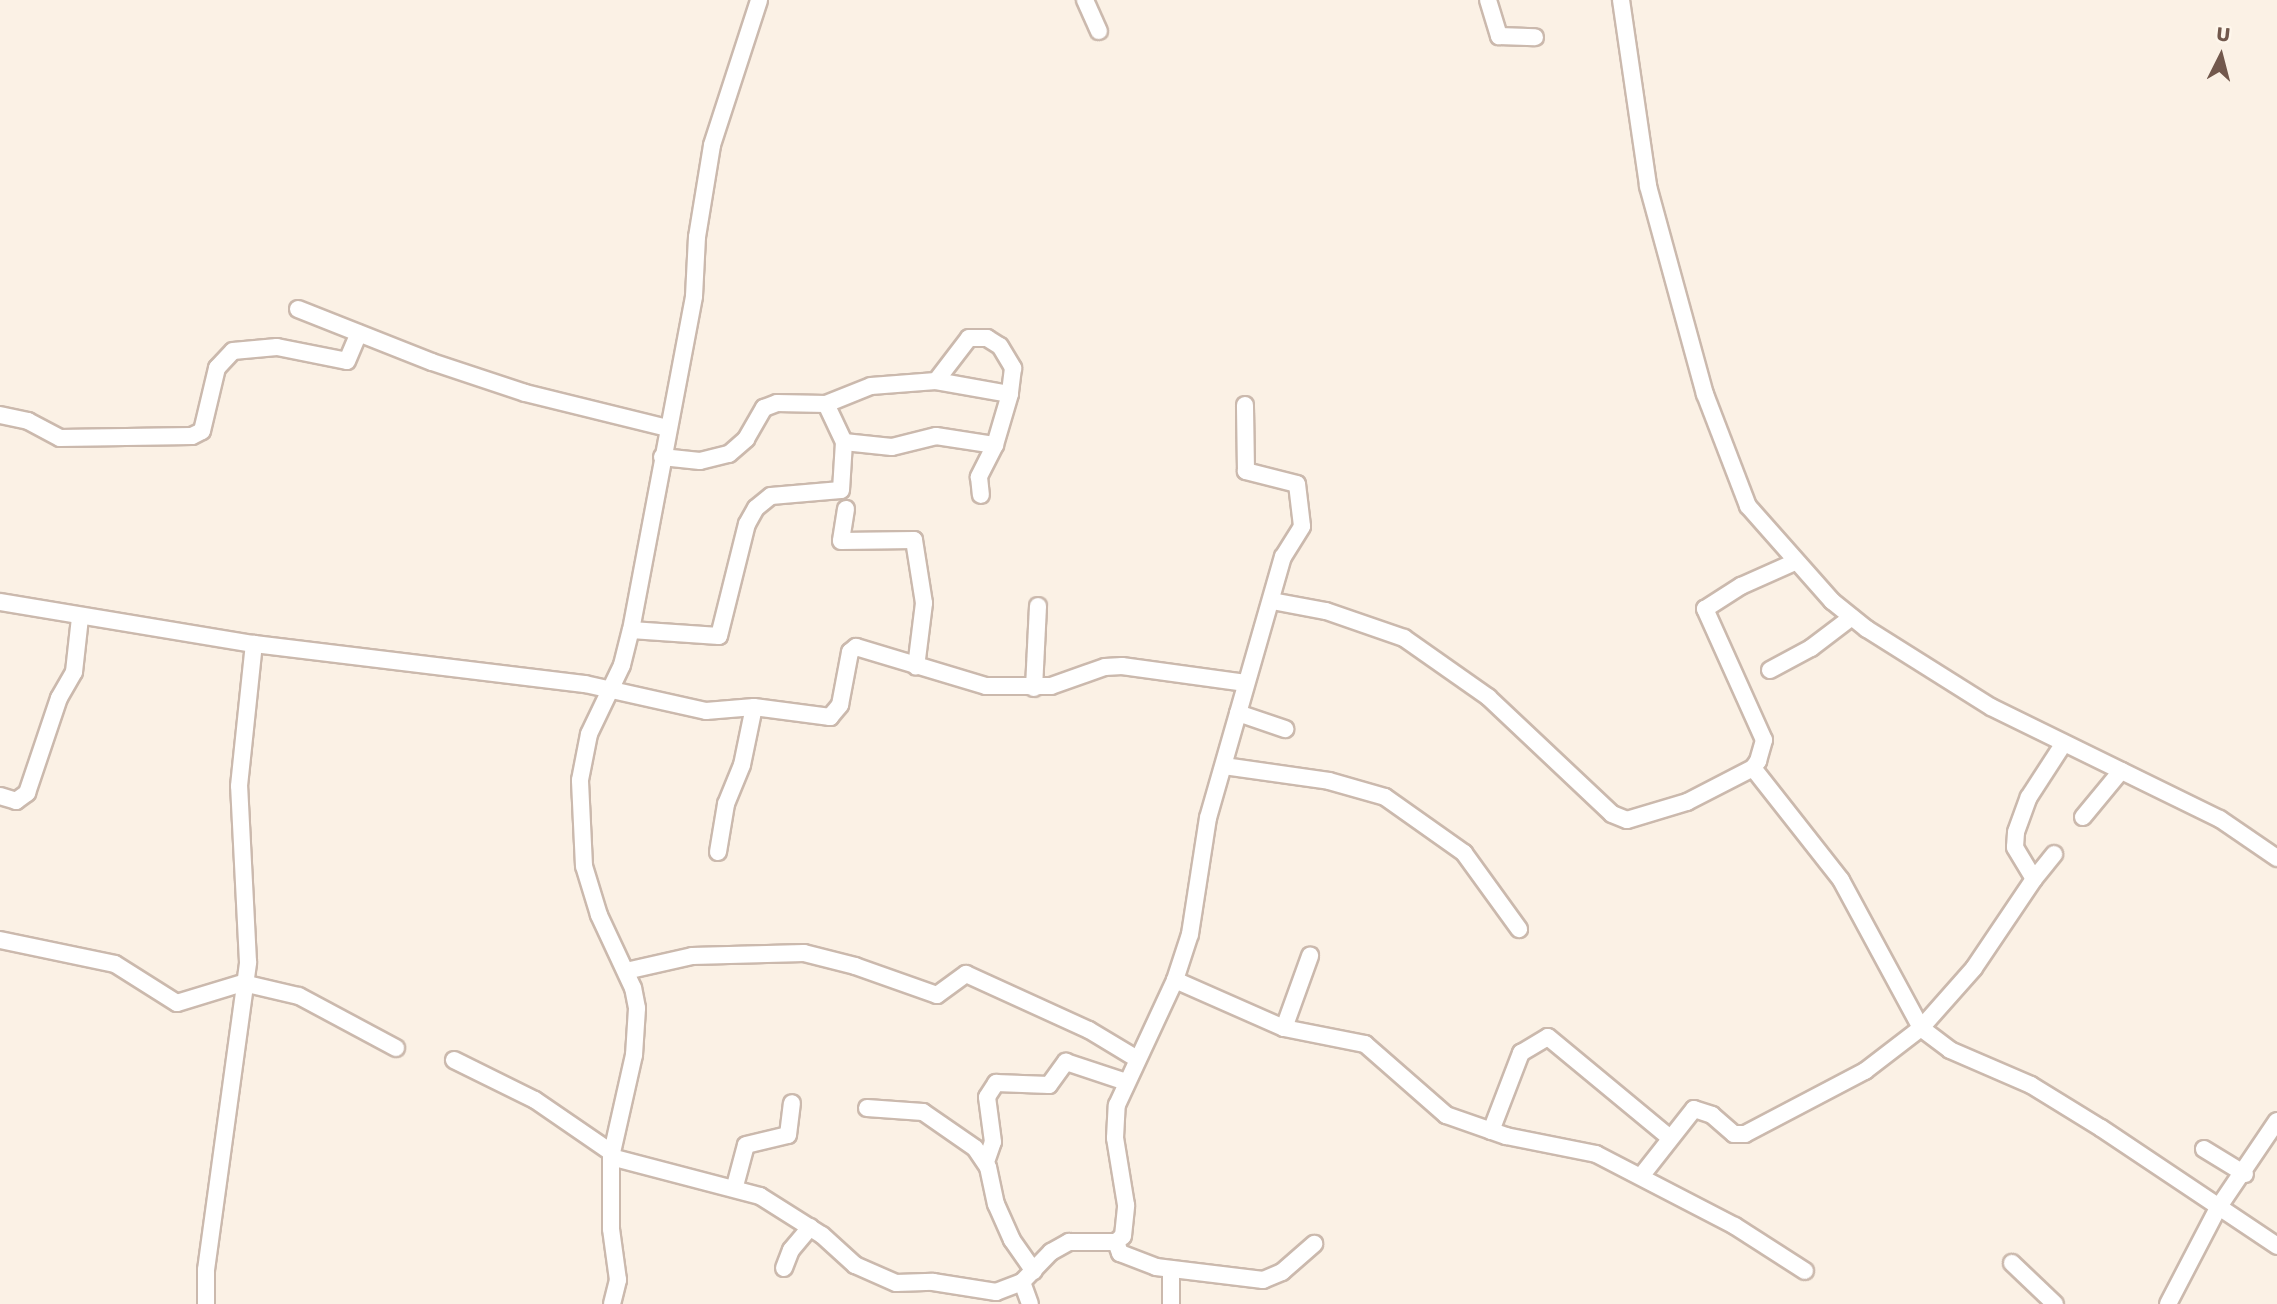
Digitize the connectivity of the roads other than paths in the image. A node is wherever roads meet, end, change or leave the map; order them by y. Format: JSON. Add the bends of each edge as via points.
{"nodes":[{"id":1,"x":759,"y":0,"type":"edge"},
{"id":2,"x":1085,"y":0,"type":"edge"},
{"id":3,"x":1488,"y":0,"type":"edge"},
{"id":4,"x":1621,"y":0,"type":"edge"},
{"id":5,"x":1099,"y":32,"type":"dead end"},
{"id":6,"x":1535,"y":37,"type":"dead end"},
{"id":7,"x":298,"y":309,"type":"dead end"},
{"id":8,"x":359,"y":333,"type":"junction"},
{"id":9,"x":936,"y":381,"type":"junction"},
{"id":10,"x":1010,"y":394,"type":"junction"},
{"id":11,"x":826,"y":404,"type":"junction"},
{"id":12,"x":1245,"y":405,"type":"dead end"},
{"id":13,"x":0,"y":415,"type":"edge"},
{"id":14,"x":667,"y":428,"type":"junction"},
{"id":15,"x":844,"y":442,"type":"junction"},
{"id":16,"x":995,"y":445,"type":"junction"},
{"id":17,"x":662,"y":457,"type":"junction"},
{"id":18,"x":981,"y":495,"type":"dead end"},
{"id":19,"x":846,"y":509,"type":"dead end"},
{"id":20,"x":1795,"y":562,"type":"junction"},
{"id":21,"x":0,"y":601,"type":"edge"},
{"id":22,"x":1272,"y":601,"type":"junction"},
{"id":23,"x":1038,"y":606,"type":"dead end"},
{"id":24,"x":1852,"y":617,"type":"junction"},
{"id":25,"x":80,"y":618,"type":"junction"},
{"id":26,"x":631,"y":630,"type":"junction"},
{"id":27,"x":254,"y":644,"type":"junction"},
{"id":28,"x":916,"y":667,"type":"junction"},
{"id":29,"x":1770,"y":670,"type":"dead end"},
{"id":30,"x":1246,"y":683,"type":"junction"},
{"id":31,"x":612,"y":688,"type":"junction"},
{"id":32,"x":1034,"y":688,"type":"junction"},
{"id":33,"x":754,"y":707,"type":"junction"},
{"id":34,"x":1238,"y":713,"type":"junction"},
{"id":35,"x":1285,"y":729,"type":"dead end"},
{"id":36,"x":2064,"y":743,"type":"junction"},
{"id":37,"x":1224,"y":766,"type":"junction"},
{"id":38,"x":1753,"y":768,"type":"junction"},
{"id":39,"x":2121,"y":771,"type":"junction"},
{"id":40,"x":0,"y":798,"type":"edge"},
{"id":41,"x":2083,"y":817,"type":"dead end"},
{"id":42,"x":718,"y":852,"type":"dead end"},
{"id":43,"x":2054,"y":854,"type":"dead end"},
{"id":44,"x":2277,"y":858,"type":"edge"},
{"id":45,"x":2034,"y":879,"type":"junction"},
{"id":46,"x":1518,"y":929,"type":"dead end"},
{"id":47,"x":0,"y":940,"type":"edge"},
{"id":48,"x":1310,"y":956,"type":"dead end"},
{"id":49,"x":626,"y":971,"type":"junction"},
{"id":50,"x":1175,"y":980,"type":"junction"},
{"id":51,"x":243,"y":983,"type":"junction"},
{"id":52,"x":1284,"y":1028,"type":"junction"},
{"id":53,"x":1921,"y":1028,"type":"junction"},
{"id":54,"x":396,"y":1048,"type":"dead end"},
{"id":55,"x":1137,"y":1059,"type":"junction"},
{"id":56,"x":454,"y":1060,"type":"dead end"},
{"id":57,"x":1126,"y":1082,"type":"junction"},
{"id":58,"x":792,"y":1104,"type":"dead end"},
{"id":59,"x":867,"y":1108,"type":"dead end"},
{"id":60,"x":2277,"y":1121,"type":"edge"},
{"id":61,"x":1491,"y":1131,"type":"junction"},
{"id":62,"x":1669,"y":1137,"type":"junction"},
{"id":63,"x":2204,"y":1149,"type":"dead end"},
{"id":64,"x":612,"y":1155,"type":"junction"},
{"id":65,"x":986,"y":1162,"type":"junction"},
{"id":66,"x":2245,"y":1174,"type":"junction"},
{"id":67,"x":1642,"y":1175,"type":"junction"},
{"id":68,"x":735,"y":1186,"type":"junction"},
{"id":69,"x":2218,"y":1208,"type":"junction"},
{"id":70,"x":810,"y":1227,"type":"junction"},
{"id":71,"x":1116,"y":1242,"type":"junction"},
{"id":72,"x":1314,"y":1244,"type":"dead end"},
{"id":73,"x":2277,"y":1247,"type":"edge"},
{"id":74,"x":2012,"y":1263,"type":"dead end"},
{"id":75,"x":784,"y":1268,"type":"dead end"},
{"id":76,"x":1171,"y":1269,"type":"junction"},
{"id":77,"x":1805,"y":1271,"type":"dead end"},
{"id":78,"x":1028,"y":1276,"type":"junction"},
{"id":79,"x":206,"y":1304,"type":"edge"},
{"id":80,"x":612,"y":1304,"type":"edge"},
{"id":81,"x":1030,"y":1304,"type":"edge"},
{"id":82,"x":1171,"y":1304,"type":"edge"},
{"id":83,"x":2055,"y":1304,"type":"edge"},
{"id":84,"x":2168,"y":1304,"type":"edge"}],
"edges":[{"from":1,"to":14,"type":"street","via":[[712,145],[697,237],[694,296]]},
{"from":2,"to":5,"type":"street"},
{"from":3,"to":6,"type":"street","via":[[1499,36]]},
{"from":4,"to":20,"type":"street","via":[[1648,186],[1705,394],[1748,506]]},
{"from":7,"to":8,"type":"street"},
{"from":8,"to":13,"type":"street","via":[[347,360],[277,347],[233,351],[217,368],[202,431],[192,436],[60,438],[28,421]]},
{"from":8,"to":14,"type":"street","via":[[525,393]]},
{"from":9,"to":10,"type":"street"},
{"from":9,"to":10,"type":"street","via":[[962,344],[979,337],[995,341],[1009,360]]},
{"from":9,"to":11,"type":"street","via":[[871,386]]},
{"from":10,"to":16,"type":"street"},
{"from":11,"to":15,"type":"street"},
{"from":11,"to":17,"type":"street","via":[[777,403],[764,408],[746,439],[729,454],[700,461]]},
{"from":12,"to":22,"type":"street","via":[[1245,471],[1293,481],[1300,489],[1302,526],[1283,556]]},
{"from":14,"to":17,"type":"street"},
{"from":15,"to":16,"type":"street","via":[[892,447],[936,436]]},
{"from":15,"to":26,"type":"street","via":[[841,490],[771,496],[756,508],[747,524],[719,636]]},
{"from":16,"to":18,"type":"street","via":[[979,477]]},
{"from":17,"to":26,"type":"street"},
{"from":19,"to":28,"type":"street","via":[[841,541],[914,540],[924,603]]},
{"from":20,"to":24,"type":"street"},
{"from":20,"to":38,"type":"street","via":[[1741,586],[1705,609],[1764,740],[1764,751]]},
{"from":21,"to":25,"type":"street"},
{"from":22,"to":30,"type":"street"},
{"from":22,"to":38,"type":"street","via":[[1326,611],[1404,638],[1489,697],[1622,819],[1688,802]]},
{"from":23,"to":32,"type":"street"},
{"from":24,"to":29,"type":"street","via":[[1811,648]]},
{"from":24,"to":36,"type":"street","via":[[1928,670]]},
{"from":25,"to":27,"type":"street"},
{"from":25,"to":40,"type":"street","via":[[74,672],[59,698],[27,793],[16,801]]},
{"from":26,"to":31,"type":"street"},
{"from":27,"to":31,"type":"street"},
{"from":27,"to":51,"type":"street","via":[[239,786],[248,962]]},
{"from":28,"to":32,"type":"street","via":[[979,685]]},
{"from":28,"to":33,"type":"street","via":[[856,647],[850,652],[840,705],[830,718]]},
{"from":30,"to":32,"type":"street","via":[[1122,666]]},
{"from":30,"to":34,"type":"street"},
{"from":31,"to":33,"type":"street","via":[[706,711]]},
{"from":31,"to":49,"type":"street","via":[[589,734],[579,817],[584,866],[599,915]]},
{"from":33,"to":42,"type":"street","via":[[742,765],[726,804]]},
{"from":34,"to":35,"type":"street"},
{"from":34,"to":37,"type":"street"},
{"from":36,"to":39,"type":"street"},
{"from":36,"to":45,"type":"street","via":[[2029,797],[2016,832],[2015,847]]},
{"from":37,"to":46,"type":"street","via":[[1329,781],[1385,797],[1464,853]]},
{"from":37,"to":50,"type":"street","via":[[1208,818],[1197,908]]},
{"from":38,"to":53,"type":"street","via":[[1841,880]]},
{"from":39,"to":41,"type":"street"},
{"from":39,"to":44,"type":"street","via":[[2250,836]]},
{"from":43,"to":45,"type":"street"},
{"from":45,"to":53,"type":"street","via":[[1974,968]]},
{"from":47,"to":51,"type":"street","via":[[115,964],[177,1003]]},
{"from":48,"to":52,"type":"street"},
{"from":49,"to":55,"type":"street","via":[[692,957],[804,953],[937,995],[966,974],[1089,1030]]},
{"from":49,"to":64,"type":"street","via":[[633,988],[636,1032]]},
{"from":50,"to":52,"type":"street"},
{"from":50,"to":55,"type":"street"},
{"from":51,"to":54,"type":"street","via":[[299,996]]},
{"from":51,"to":79,"type":"street","via":[[206,1270]]},
{"from":52,"to":61,"type":"street","via":[[1365,1044],[1447,1115]]},
{"from":53,"to":62,"type":"street","via":[[1865,1071],[1749,1132],[1734,1134],[1699,1108]]},
{"from":53,"to":69,"type":"street","via":[[1950,1050],[2031,1086],[2090,1121]]},
{"from":55,"to":57,"type":"street"},
{"from":56,"to":64,"type":"street","via":[[535,1100]]},
{"from":57,"to":65,"type":"street","via":[[1066,1062],[1049,1085],[996,1083],[987,1097],[993,1142]]},
{"from":57,"to":71,"type":"street","via":[[1115,1122],[1127,1226]]},
{"from":58,"to":68,"type":"street","via":[[788,1135],[746,1145]]},
{"from":59,"to":65,"type":"street","via":[[923,1112],[975,1148]]},
{"from":60,"to":66,"type":"street"},
{"from":61,"to":62,"type":"street","via":[[1521,1053],[1548,1037]]},
{"from":61,"to":67,"type":"street","via":[[1596,1154]]},
{"from":62,"to":67,"type":"street"},
{"from":63,"to":66,"type":"street"},
{"from":64,"to":68,"type":"street"},
{"from":64,"to":80,"type":"street","via":[[611,1229],[618,1280]]},
{"from":65,"to":78,"type":"street","via":[[996,1204]]},
{"from":66,"to":69,"type":"street"},
{"from":67,"to":77,"type":"street"},
{"from":68,"to":70,"type":"street","via":[[777,1204]]},
{"from":69,"to":73,"type":"street"},
{"from":69,"to":84,"type":"street"},
{"from":70,"to":75,"type":"street","via":[[791,1250]]},
{"from":70,"to":78,"type":"street","via":[[855,1265],[896,1283],[933,1282],[996,1292]]},
{"from":71,"to":76,"type":"street","via":[[1120,1253]]},
{"from":71,"to":78,"type":"street","via":[[1069,1242]]},
{"from":72,"to":76,"type":"street","via":[[1270,1279]]},
{"from":74,"to":83,"type":"street"},
{"from":76,"to":82,"type":"street"},
{"from":78,"to":81,"type":"street"}]}
